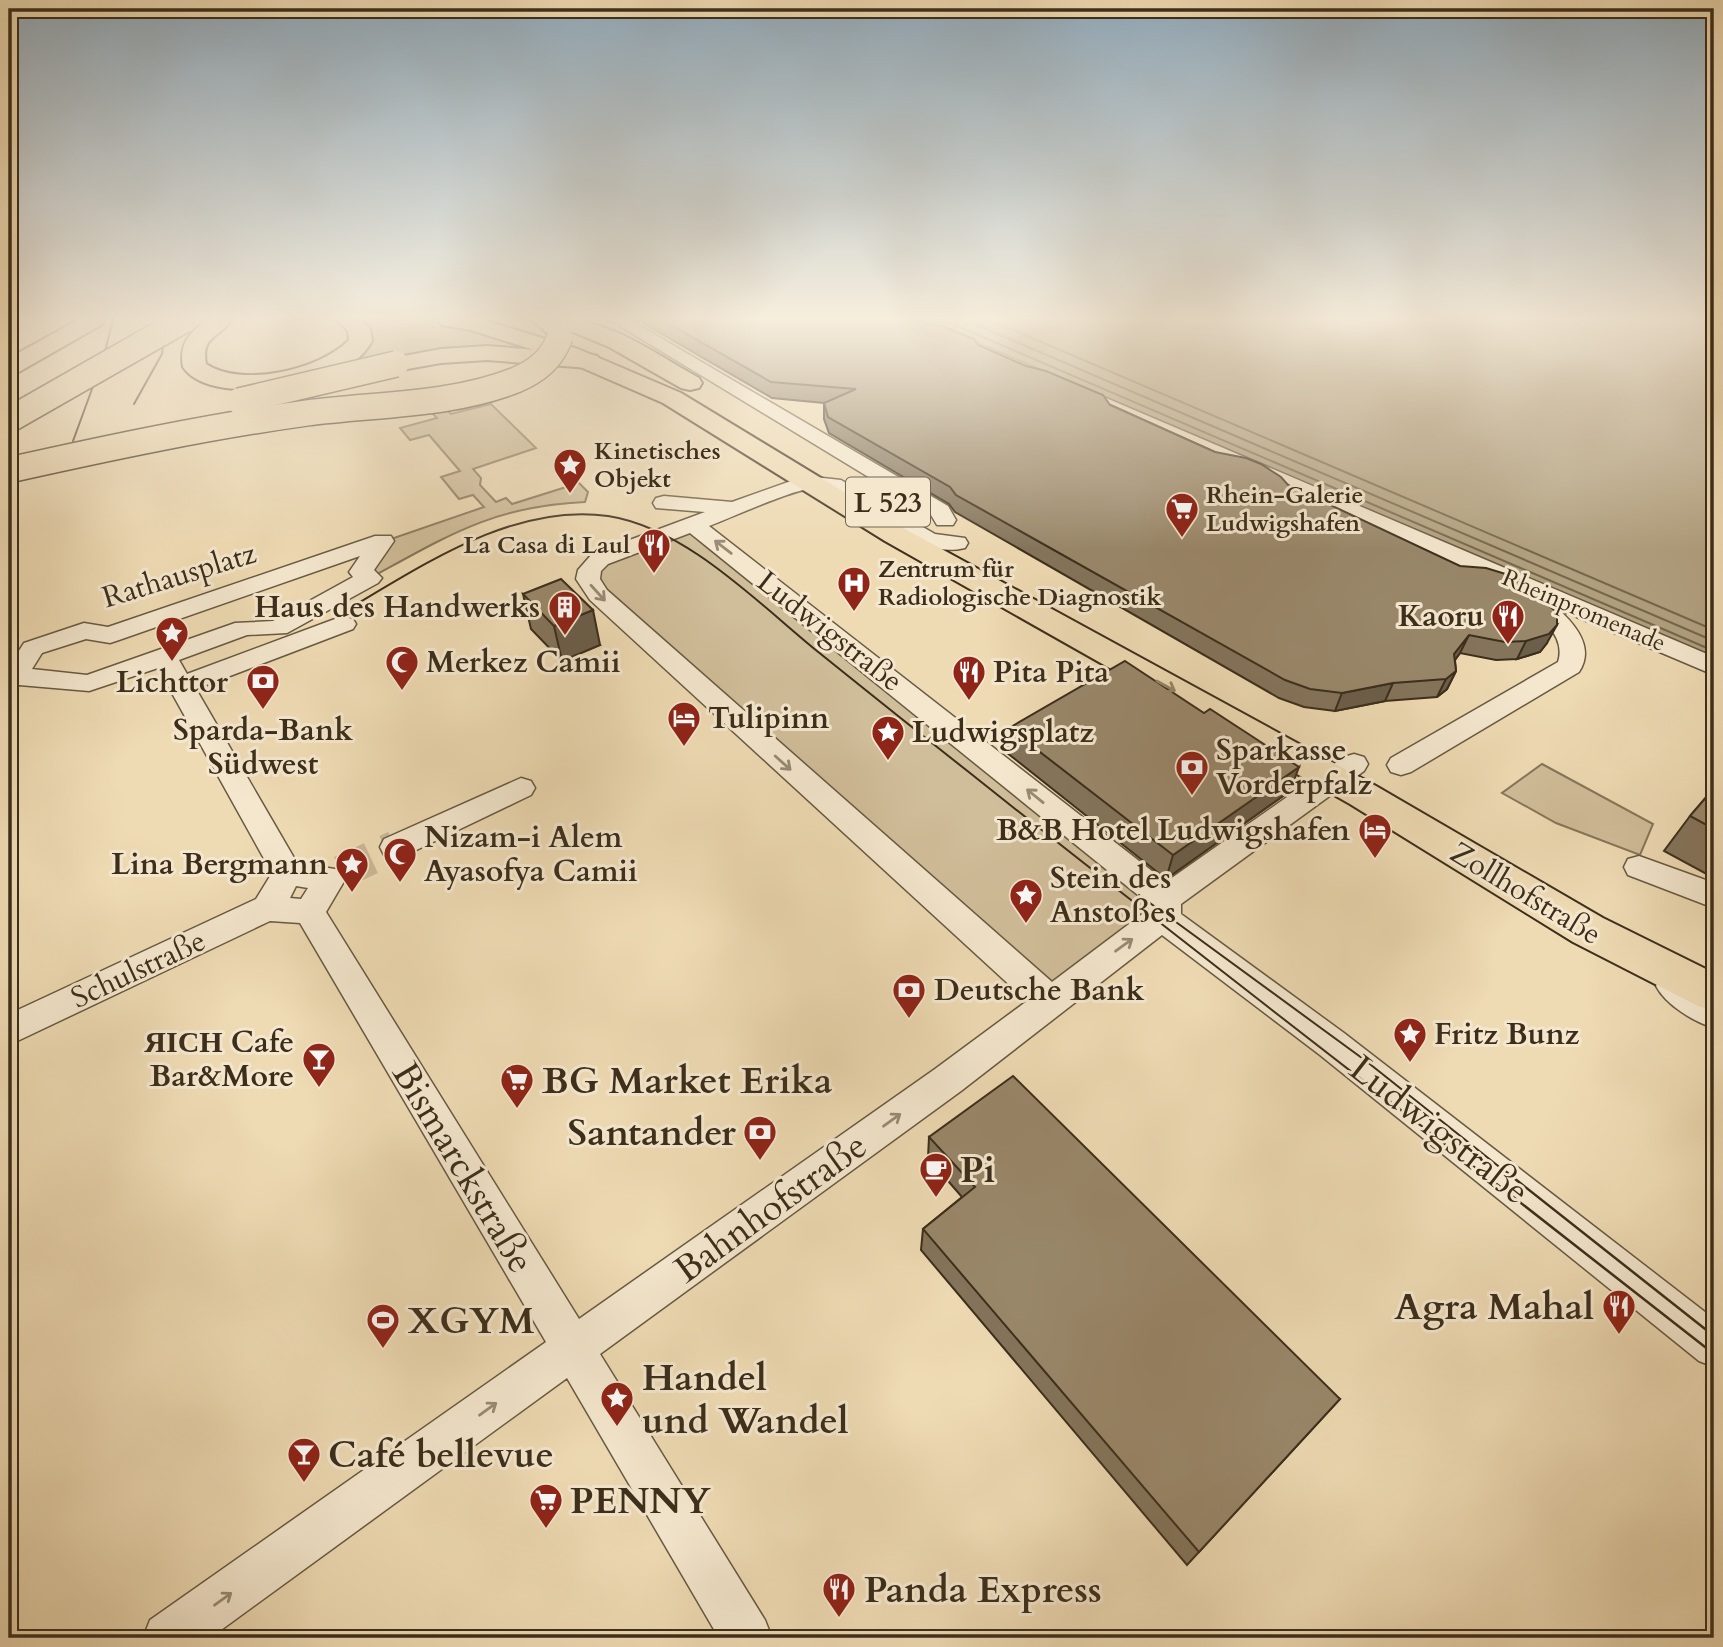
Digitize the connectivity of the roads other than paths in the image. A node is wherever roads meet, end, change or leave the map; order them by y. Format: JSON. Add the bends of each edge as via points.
{"nodes":[{"id":1,"x":49,"y":397,"type":"edge"},
{"id":2,"x":256,"y":397,"type":"edge"},
{"id":3,"x":433,"y":397,"type":"edge"},
{"id":4,"x":669,"y":397,"type":"edge"},
{"id":5,"x":712,"y":397,"type":"edge"},
{"id":6,"x":748,"y":397,"type":"edge"},
{"id":7,"x":1089,"y":397,"type":"edge"},
{"id":8,"x":9,"y":420,"type":"edge"},
{"id":9,"x":765,"y":455,"type":"junction"},
{"id":10,"x":9,"y":470,"type":"edge"},
{"id":11,"x":806,"y":481,"type":"junction"},
{"id":12,"x":761,"y":499,"type":"junction"},
{"id":13,"x":664,"y":503,"type":"dead end"},
{"id":14,"x":738,"y":508,"type":"junction"},
{"id":15,"x":694,"y":525,"type":"junction"},
{"id":16,"x":951,"y":531,"type":"junction"},
{"id":17,"x":1462,"y":557,"type":"junction"},
{"id":18,"x":303,"y":614,"type":"junction"},
{"id":19,"x":164,"y":656,"type":"junction"},
{"id":20,"x":1714,"y":667,"type":"edge"},
{"id":21,"x":12,"y":678,"type":"edge"},
{"id":22,"x":180,"y":686,"type":"junction"},
{"id":23,"x":1401,"y":765,"type":"dead end"},
{"id":24,"x":1344,"y":772,"type":"junction"},
{"id":25,"x":522,"y":788,"type":"dead end"},
{"id":26,"x":396,"y":847,"type":"tunnel mouth"},
{"id":27,"x":1639,"y":867,"type":"dead end"},
{"id":28,"x":288,"y":874,"type":"junction"},
{"id":29,"x":1714,"y":896,"type":"edge"},
{"id":30,"x":267,"y":908,"type":"junction"},
{"id":31,"x":1163,"y":908,"type":"junction"},
{"id":32,"x":310,"y":912,"type":"junction"},
{"id":33,"x":1598,"y":922,"type":"junction"},
{"id":34,"x":1714,"y":972,"type":"edge"},
{"id":35,"x":1714,"y":990,"type":"edge"},
{"id":36,"x":1049,"y":1000,"type":"junction"},
{"id":37,"x":1714,"y":1014,"type":"edge"},
{"id":38,"x":9,"y":1030,"type":"edge"},
{"id":39,"x":1714,"y":1346,"type":"edge"},
{"id":40,"x":574,"y":1347,"type":"junction"},
{"id":41,"x":168,"y":1638,"type":"edge"},
{"id":42,"x":747,"y":1638,"type":"edge"}],
"edges":[{"from":1,"to":8,"type":"main road","bridge":true},
{"from":2,"to":10,"type":"main road","bridge":true},
{"from":3,"to":10,"type":"main road","bridge":true,"via":[[244,422]]},
{"from":4,"to":9,"type":"main road","number":"L 523"},
{"from":5,"to":16,"type":"main road","number":"L 523"},
{"from":6,"to":16,"type":"street","via":[[940,511]]},
{"from":7,"to":17,"type":"street","name":"Rheinpromenade"},
{"from":9,"to":11,"type":"main road","number":"L 523"},
{"from":9,"to":12,"type":"street","via":[[767,474]]},
{"from":11,"to":12,"type":"street"},
{"from":11,"to":16,"type":"street","via":[[833,485],[929,540]]},
{"from":11,"to":24,"type":"main road","number":"L 523","one_way":true,"via":[[895,535]]},
{"from":12,"to":14,"type":"street"},
{"from":13,"to":14,"type":"street"},
{"from":14,"to":15,"type":"street"},
{"from":31,"to":15,"type":"street","name":"Ludwigstraße","one_way":true},
{"from":15,"to":36,"type":"street","one_way":true,"via":[[600,559],[590,570],[590,585]]},
{"from":16,"to":24,"type":"main road","number":"L 523"},
{"from":17,"to":20,"type":"street","name":"Rheinpromenade"},
{"from":17,"to":23,"type":"street","via":[[1483,578],[1529,599],[1551,616],[1570,639],[1573,662]]},
{"from":18,"to":19,"type":"street","name":"Rathausplatz","via":[[278,628],[244,628]]},
{"from":18,"to":21,"type":"street","name":"Rathausplatz","via":[[370,578],[361,572],[383,541],[110,635],[84,631],[33,648]]},
{"from":18,"to":22,"type":"street","via":[[335,627]]},
{"from":19,"to":21,"type":"street","name":"Rathausplatz","via":[[89,683]]},
{"from":19,"to":22,"type":"street"},
{"from":22,"to":28,"type":"street"},
{"from":24,"to":31,"type":"street","name":"Bahnhofstraße"},
{"from":24,"to":33,"type":"main road","name":"Zollhofstraße","number":"L 523"},
{"from":25,"to":26,"type":"street"},
{"from":27,"to":29,"type":"street"},
{"from":28,"to":30,"type":"street"},
{"from":28,"to":32,"type":"street","via":[[335,875]]},
{"from":30,"to":32,"type":"street"},
{"from":30,"to":38,"type":"street","name":"Schulstraße"},
{"from":36,"to":31,"type":"street","name":"Bahnhofstraße","one_way":true},
{"from":31,"to":39,"type":"street","name":"Ludwigstraße"},
{"from":32,"to":40,"type":"street","name":"Bismarckstraße"},
{"from":33,"to":34,"type":"main road","name":"Zollhofstraße","number":"L 523"},
{"from":33,"to":35,"type":"main road","number":"L 523"},
{"from":33,"to":37,"type":"street","name":"Zollhofstraße"},
{"from":40,"to":36,"type":"street","name":"Bahnhofstraße","one_way":true,"via":[[948,1080]]},
{"from":41,"to":40,"type":"street","name":"Bahnhofstraße","one_way":true},
{"from":40,"to":42,"type":"street","name":"Bismarckstraße"}]}
